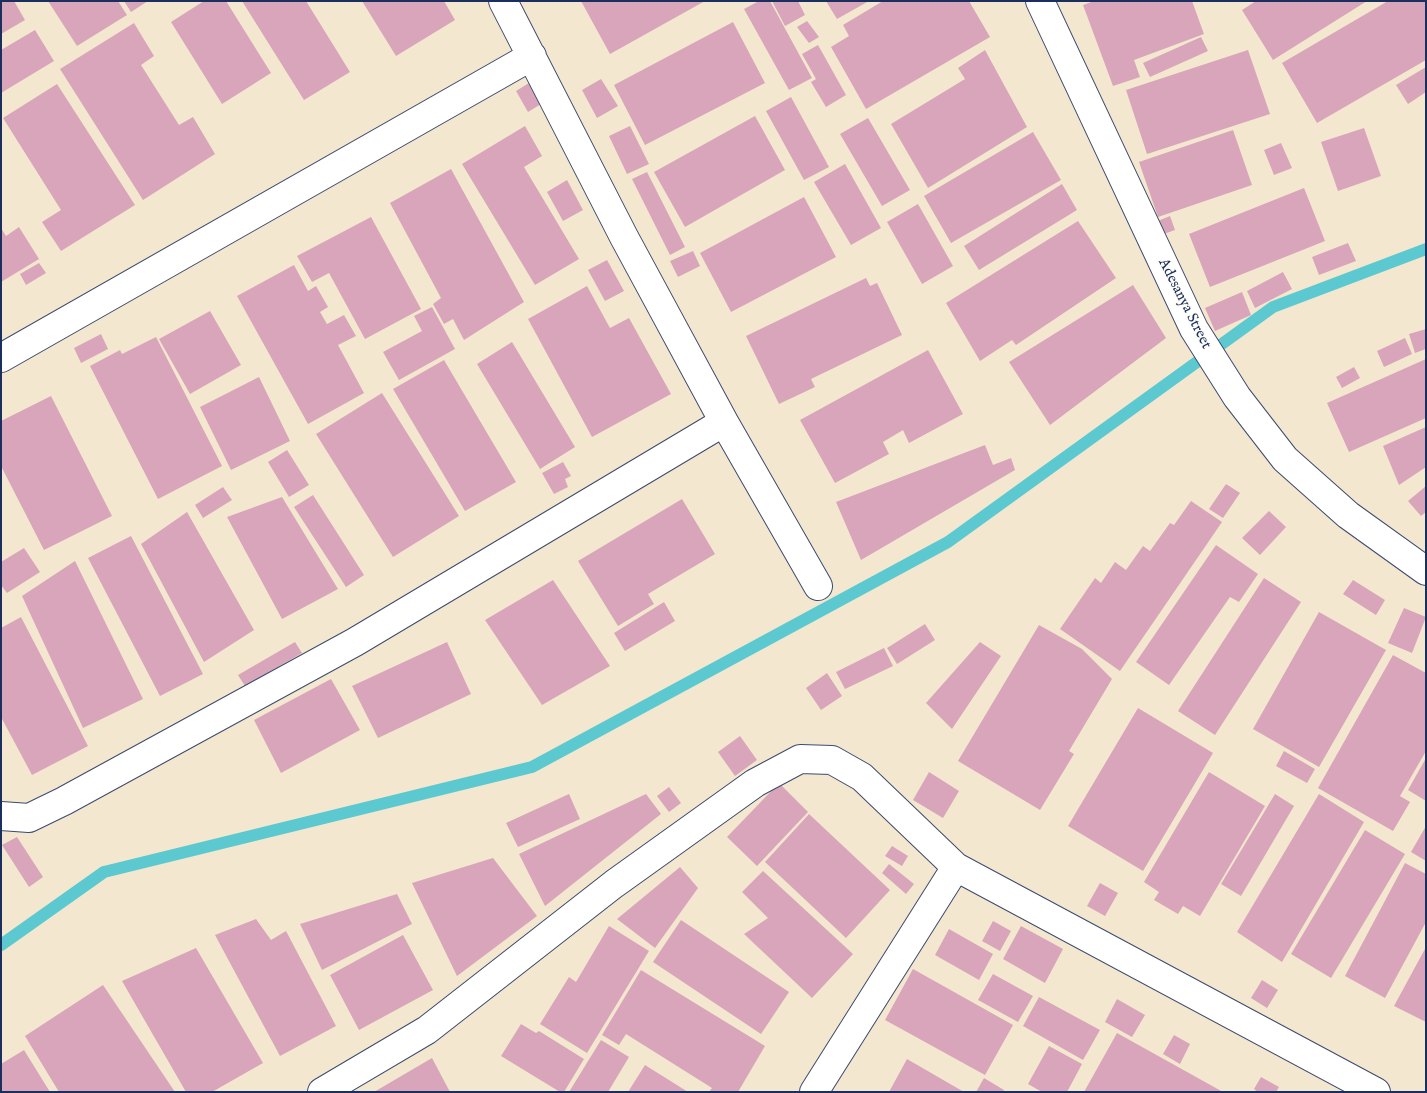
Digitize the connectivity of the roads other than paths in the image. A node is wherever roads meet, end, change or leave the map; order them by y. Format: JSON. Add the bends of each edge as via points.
{"nodes":[{"id":1,"x":503,"y":1,"type":"edge"},
{"id":2,"x":1040,"y":1,"type":"edge"},
{"id":3,"x":532,"y":56,"type":"junction"},
{"id":4,"x":1,"y":358,"type":"edge"},
{"id":5,"x":724,"y":422,"type":"junction"},
{"id":6,"x":1426,"y":571,"type":"edge"},
{"id":7,"x":818,"y":586,"type":"dead end"},
{"id":8,"x":1,"y":816,"type":"edge"},
{"id":9,"x":956,"y":867,"type":"junction"},
{"id":10,"x":1361,"y":1088,"type":"edge"},
{"id":11,"x":322,"y":1092,"type":"edge"},
{"id":12,"x":814,"y":1092,"type":"edge"}],
"edges":[{"from":1,"to":3,"type":"street"},
{"from":2,"to":6,"type":"street","name":"Adesanya Street","via":[[1194,329],[1236,397],[1285,459],[1348,515]]},
{"from":3,"to":4,"type":"street"},
{"from":3,"to":5,"type":"street","via":[[624,238]]},
{"from":5,"to":7,"type":"street"},
{"from":5,"to":8,"type":"street","via":[[355,642],[29,818]]},
{"from":9,"to":10,"type":"street"},
{"from":9,"to":11,"type":"street","via":[[862,777],[832,760],[800,759],[755,783],[614,884],[427,1030]]},
{"from":9,"to":12,"type":"street"}]}
